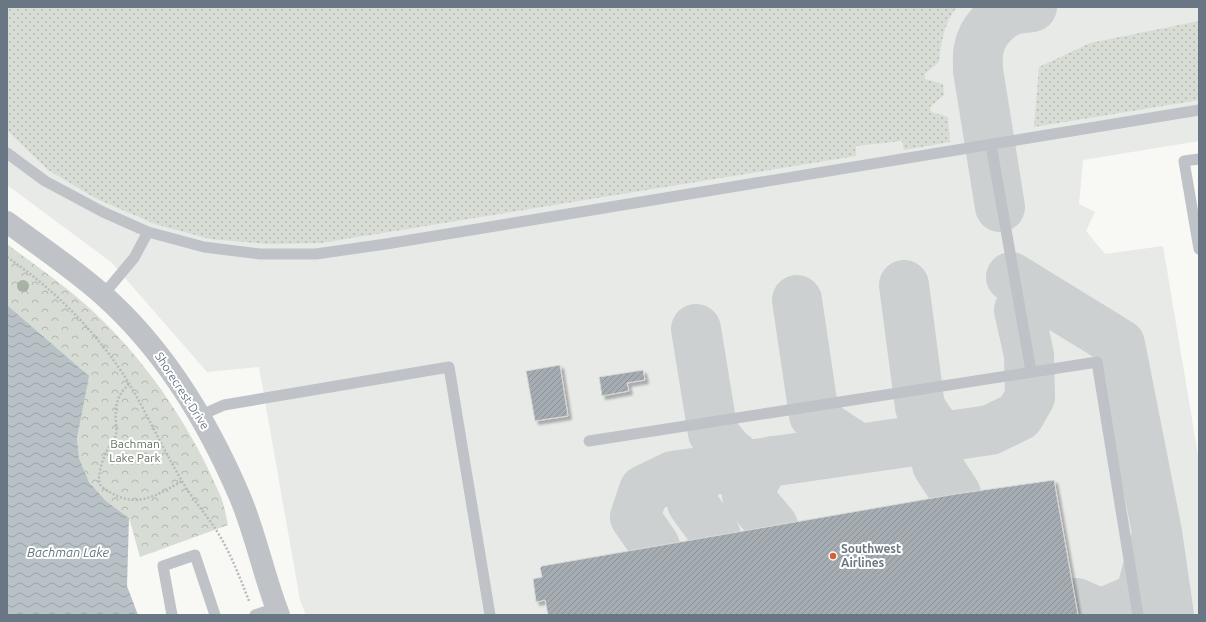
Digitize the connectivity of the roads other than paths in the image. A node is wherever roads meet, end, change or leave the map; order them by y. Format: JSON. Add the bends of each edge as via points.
{"nodes":[{"id":1,"x":1199,"y":110,"type":"edge"},
{"id":2,"x":991,"y":145,"type":"junction"},
{"id":3,"x":7,"y":153,"type":"edge"},
{"id":4,"x":1199,"y":159,"type":"edge"},
{"id":5,"x":7,"y":222,"type":"edge"},
{"id":6,"x":148,"y":232,"type":"junction"},
{"id":7,"x":1199,"y":249,"type":"edge"},
{"id":8,"x":103,"y":295,"type":"junction"},
{"id":9,"x":1031,"y":371,"type":"junction"},
{"id":10,"x":199,"y":416,"type":"junction"},
{"id":11,"x":588,"y":441,"type":"dead end"},
{"id":12,"x":278,"y":611,"type":"edge"},
{"id":13,"x":172,"y":615,"type":"edge"},
{"id":14,"x":215,"y":615,"type":"edge"},
{"id":15,"x":255,"y":615,"type":"edge"},
{"id":16,"x":490,"y":615,"type":"edge"},
{"id":17,"x":1138,"y":615,"type":"edge"}],
"edges":[{"from":1,"to":2,"type":"lane"},
{"from":2,"to":6,"type":"lane","via":[[316,254],[260,254],[204,247]]},
{"from":2,"to":9,"type":"lane"},
{"from":3,"to":6,"type":"lane","via":[[46,181],[103,212]]},
{"from":4,"to":7,"type":"lane","via":[[1184,161]]},
{"from":5,"to":8,"type":"street","name":"Shorecrest Drive"},
{"from":6,"to":8,"type":"lane","via":[[134,258]]},
{"from":8,"to":10,"type":"street","name":"Shorecrest Drive","via":[[150,344],[176,378]]},
{"from":9,"to":11,"type":"lane"},
{"from":9,"to":17,"type":"lane","via":[[1097,362]]},
{"from":10,"to":12,"type":"street","name":"Shorecrest Drive","via":[[219,451],[241,499]]},
{"from":10,"to":16,"type":"lane","via":[[224,405],[448,367]]},
{"from":12,"to":15,"type":"lane"},
{"from":13,"to":14,"type":"lane","via":[[163,566],[195,555]]}]}
